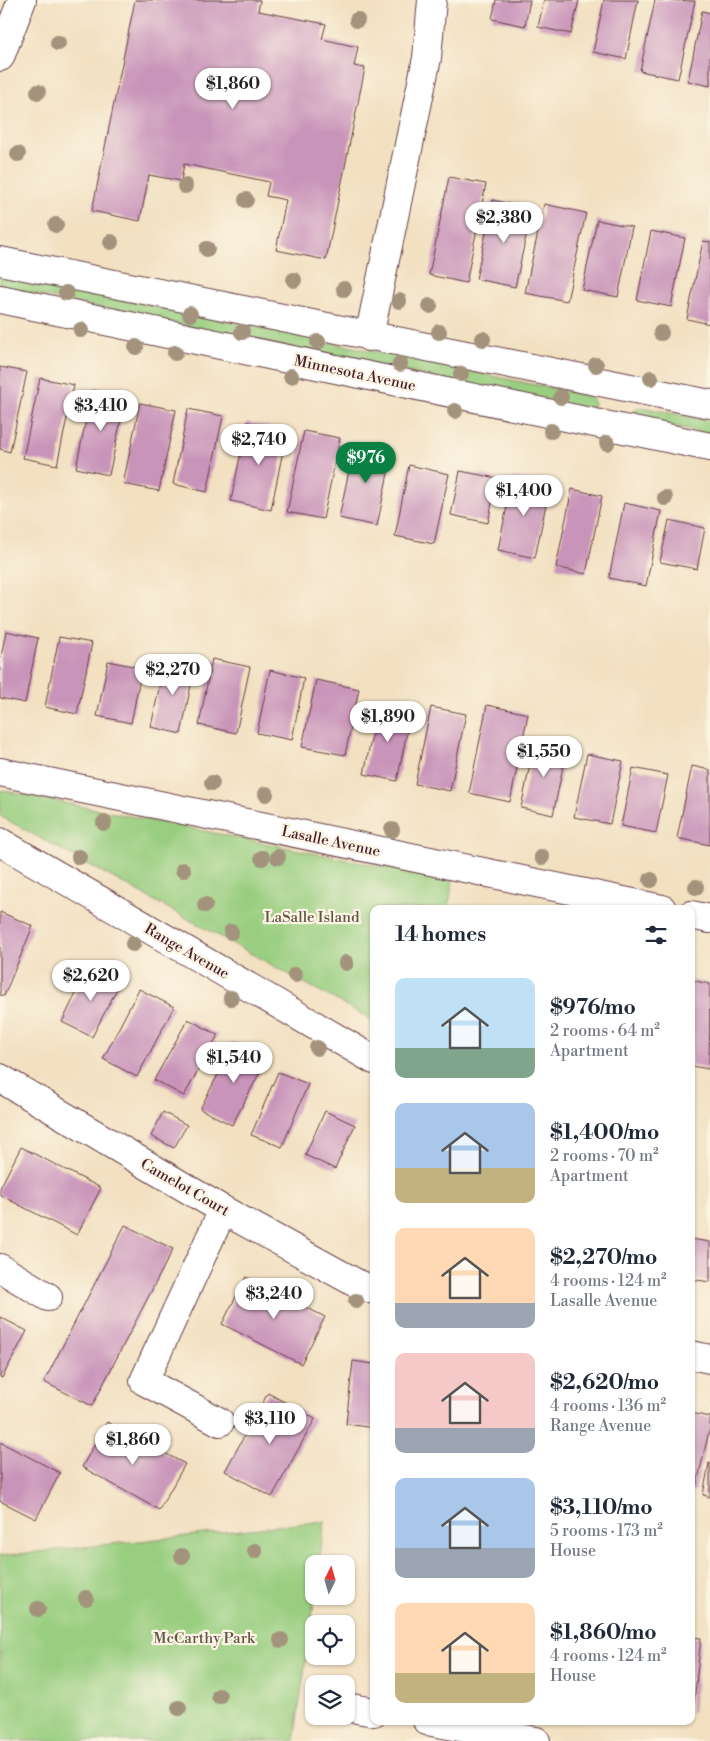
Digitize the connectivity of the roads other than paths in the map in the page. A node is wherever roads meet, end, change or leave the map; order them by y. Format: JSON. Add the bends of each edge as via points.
{"nodes":[{"id":1,"x":22,"y":0,"type":"edge"},
{"id":2,"x":432,"y":0,"type":"edge"},
{"id":3,"x":0,"y":57,"type":"edge"},
{"id":4,"x":0,"y":262,"type":"edge"},
{"id":5,"x":0,"y":299,"type":"edge"},
{"id":6,"x":369,"y":337,"type":"junction"},
{"id":7,"x":620,"y":386,"type":"junction"},
{"id":8,"x":710,"y":404,"type":"edge"},
{"id":9,"x":614,"y":427,"type":"junction"},
{"id":10,"x":710,"y":447,"type":"edge"},
{"id":11,"x":0,"y":772,"type":"edge"},
{"id":12,"x":0,"y":842,"type":"edge"},
{"id":13,"x":643,"y":905,"type":"edge"},
{"id":14,"x":695,"y":916,"type":"edge"},
{"id":15,"x":710,"y":919,"type":"edge"},
{"id":16,"x":370,"y":1058,"type":"edge"},
{"id":17,"x":0,"y":1078,"type":"edge"},
{"id":18,"x":223,"y":1210,"type":"junction"},
{"id":19,"x":0,"y":1268,"type":"edge"},
{"id":20,"x":370,"y":1288,"type":"edge"},
{"id":21,"x":48,"y":1297,"type":"dead end"},
{"id":22,"x":695,"y":1356,"type":"edge"},
{"id":23,"x":710,"y":1359,"type":"edge"},
{"id":24,"x":220,"y":1422,"type":"dead end"},
{"id":25,"x":355,"y":1709,"type":"edge"},
{"id":26,"x":370,"y":1711,"type":"edge"},
{"id":27,"x":449,"y":1725,"type":"edge"},
{"id":28,"x":536,"y":1741,"type":"edge"}],
"edges":[{"from":1,"to":3,"type":"street"},
{"from":2,"to":6,"type":"street","via":[[427,58]]},
{"from":4,"to":6,"type":"street"},
{"from":5,"to":9,"type":"street","name":"Minnesota Avenue"},
{"from":6,"to":7,"type":"street"},
{"from":7,"to":8,"type":"street"},
{"from":7,"to":9,"type":"street"},
{"from":9,"to":10,"type":"street","name":"Minnesota Avenue"},
{"from":11,"to":13,"type":"street","name":"Lasalle Avenue"},
{"from":12,"to":16,"type":"street","name":"Range Avenue"},
{"from":14,"to":15,"type":"street"},
{"from":17,"to":18,"type":"street","name":"Camelot Court"},
{"from":18,"to":20,"type":"street","name":"Camelot Court"},
{"from":18,"to":24,"type":"street","via":[[144,1381]]},
{"from":19,"to":21,"type":"street"},
{"from":22,"to":23,"type":"street"},
{"from":25,"to":26,"type":"street"},
{"from":27,"to":28,"type":"street"}]}
